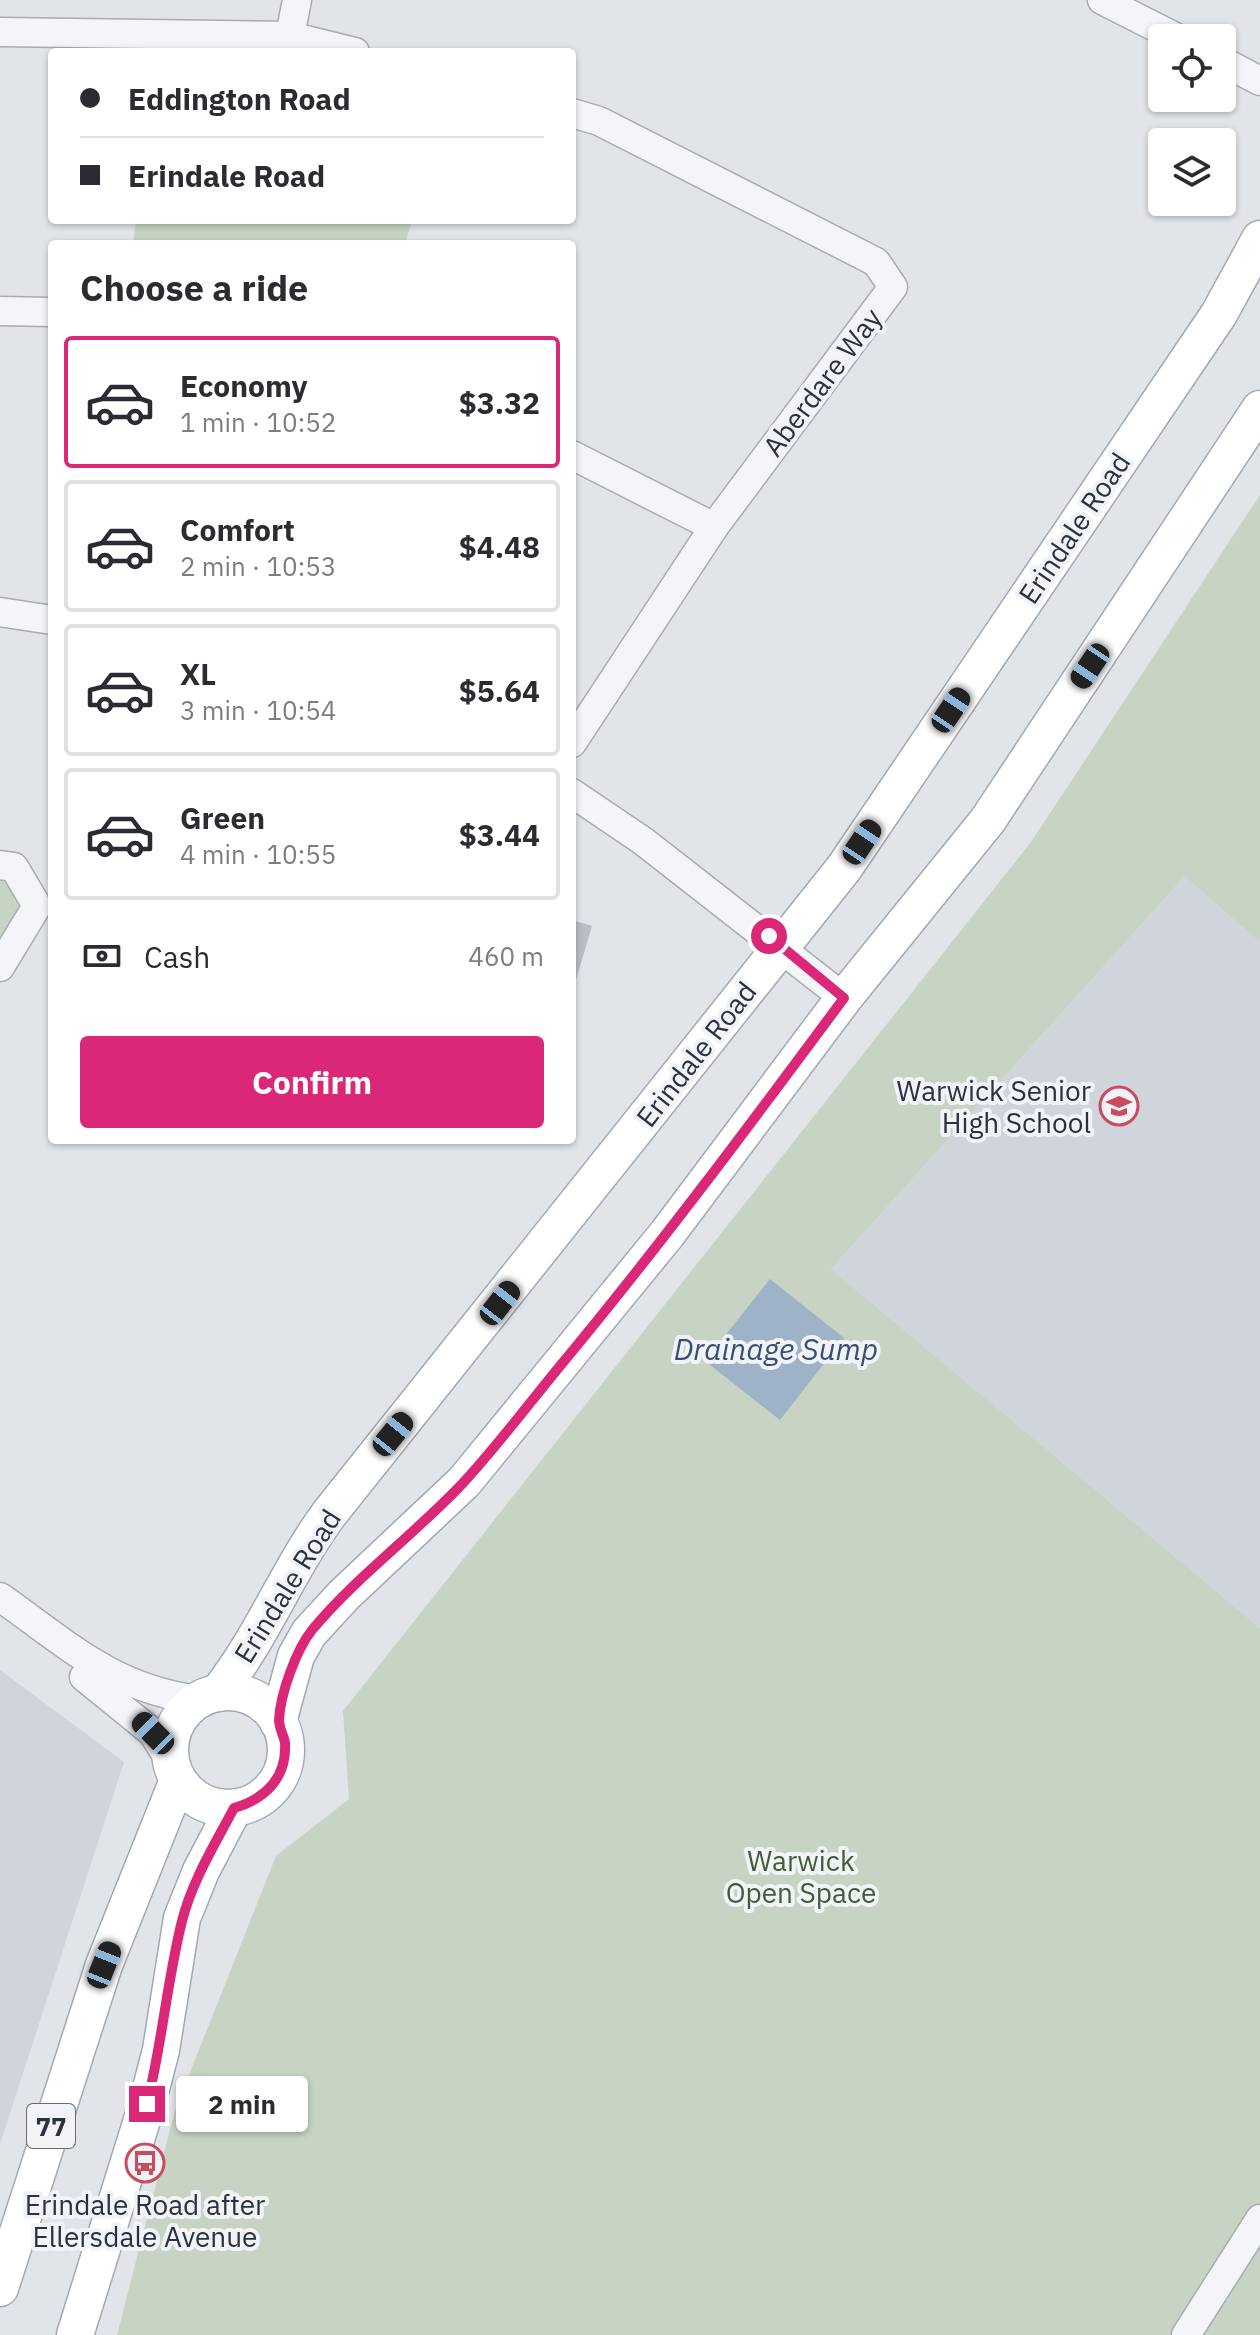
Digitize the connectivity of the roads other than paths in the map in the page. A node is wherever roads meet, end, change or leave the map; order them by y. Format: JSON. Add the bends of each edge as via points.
{"nodes":[{"id":1,"x":297,"y":0,"type":"edge"},
{"id":2,"x":1102,"y":0,"type":"edge"},
{"id":3,"x":1149,"y":24,"type":"edge"},
{"id":4,"x":0,"y":32,"type":"edge"},
{"id":5,"x":290,"y":36,"type":"junction"},
{"id":6,"x":339,"y":48,"type":"edge"},
{"id":7,"x":1236,"y":68,"type":"edge"},
{"id":8,"x":1260,"y":81,"type":"edge"},
{"id":9,"x":576,"y":114,"type":"edge"},
{"id":10,"x":1260,"y":239,"type":"edge"},
{"id":11,"x":0,"y":311,"type":"edge"},
{"id":12,"x":48,"y":312,"type":"edge"},
{"id":13,"x":1260,"y":409,"type":"edge"},
{"id":14,"x":576,"y":457,"type":"edge"},
{"id":15,"x":714,"y":527,"type":"junction"},
{"id":16,"x":0,"y":612,"type":"edge"},
{"id":17,"x":48,"y":619,"type":"edge"},
{"id":18,"x":576,"y":737,"type":"edge"},
{"id":19,"x":576,"y":796,"type":"edge"},
{"id":20,"x":0,"y":865,"type":"edge"},
{"id":21,"x":781,"y":945,"type":"junction"},
{"id":22,"x":0,"y":967,"type":"edge"},
{"id":23,"x":844,"y":998,"type":"junction"},
{"id":24,"x":0,"y":1597,"type":"edge"},
{"id":25,"x":0,"y":1619,"type":"edge"},
{"id":26,"x":208,"y":1696,"type":"junction"},
{"id":27,"x":278,"y":1722,"type":"junction"},
{"id":28,"x":174,"y":1771,"type":"junction"},
{"id":29,"x":234,"y":1808,"type":"junction"},
{"id":30,"x":1260,"y":2219,"type":"edge"},
{"id":31,"x":0,"y":2288,"type":"edge"},
{"id":32,"x":75,"y":2335,"type":"edge"},
{"id":33,"x":1186,"y":2335,"type":"edge"}],
"edges":[{"from":1,"to":5,"type":"street"},
{"from":2,"to":3,"type":"street"},
{"from":4,"to":5,"type":"street"},
{"from":5,"to":6,"type":"street"},
{"from":7,"to":8,"type":"street"},
{"from":9,"to":15,"type":"street","name":"Aberdare Way","via":[[599,121],[876,262],[893,287]]},
{"from":10,"to":21,"type":"main road","name":"Erindale Road","via":[[1219,314],[862,842]]},
{"from":11,"to":12,"type":"street"},
{"from":13,"to":23,"type":"main road","name":"Erindale Road","via":[[988,820]]},
{"from":14,"to":15,"type":"street"},
{"from":15,"to":18,"type":"street","name":"Aberdare Way"},
{"from":16,"to":17,"type":"street"},
{"from":19,"to":21,"type":"street"},
{"from":20,"to":22,"type":"street","via":[[14,867],[37,906]]},
{"from":21,"to":23,"type":"street"},
{"from":21,"to":26,"type":"main road","name":"Erindale Road","via":[[304,1547],[235,1671]]},
{"from":23,"to":27,"type":"main road","name":"Erindale Road","via":[[667,1234],[464,1482],[309,1633],[296,1656]]},
{"from":24,"to":26,"type":"street","via":[[117,1678],[148,1691]]},
{"from":25,"to":28,"type":"street","via":[[138,1717]]},
{"from":26,"to":27,"type":"main road","name":"Erindale Road","via":[[253,1698]]},
{"from":26,"to":28,"type":"main road","name":"Erindale Road","via":[[174,1726]]},
{"from":27,"to":29,"type":"main road","name":"Erindale Road","via":[[285,1740],[279,1777],[260,1797]]},
{"from":28,"to":29,"type":"main road","via":[[193,1796],[212,1806]]},
{"from":28,"to":31,"type":"main road","name":"Erindale Road","number":"77","via":[[104,1965]]},
{"from":29,"to":32,"type":"main road","via":[[182,1918],[161,2050]]},
{"from":30,"to":33,"type":"street"}]}
